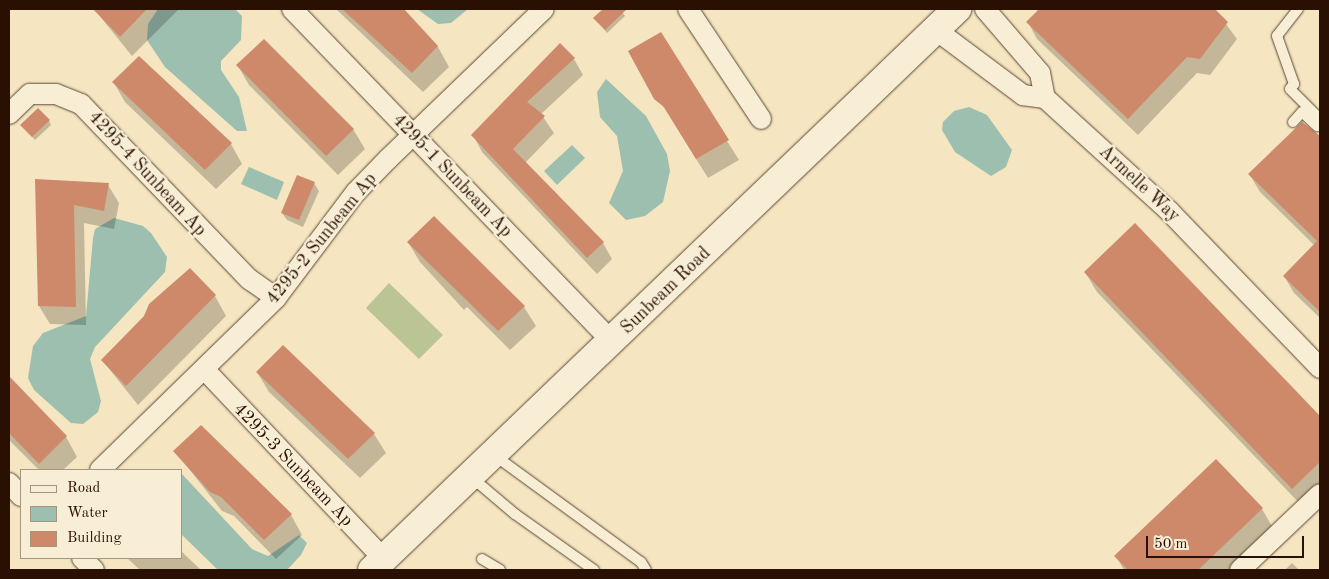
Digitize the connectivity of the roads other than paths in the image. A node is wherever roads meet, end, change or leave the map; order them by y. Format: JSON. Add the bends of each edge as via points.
{"nodes":[{"id":1,"x":292,"y":9,"type":"edge"},
{"id":2,"x":544,"y":9,"type":"edge"},
{"id":3,"x":688,"y":9,"type":"edge"},
{"id":4,"x":957,"y":9,"type":"edge"},
{"id":5,"x":985,"y":9,"type":"edge"},
{"id":6,"x":1298,"y":9,"type":"edge"},
{"id":7,"x":936,"y":30,"type":"junction"},
{"id":8,"x":1045,"y":98,"type":"junction"},
{"id":9,"x":9,"y":114,"type":"edge"},
{"id":10,"x":761,"y":119,"type":"dead end"},
{"id":11,"x":1293,"y":122,"type":"dead end"},
{"id":12,"x":1318,"y":124,"type":"edge"},
{"id":13,"x":412,"y":135,"type":"junction"},
{"id":14,"x":276,"y":298,"type":"junction"},
{"id":15,"x":613,"y":343,"type":"junction"},
{"id":16,"x":1320,"y":368,"type":"edge"},
{"id":17,"x":205,"y":370,"type":"junction"},
{"id":18,"x":493,"y":454,"type":"junction"},
{"id":19,"x":101,"y":469,"type":"edge"},
{"id":20,"x":470,"y":475,"type":"junction"},
{"id":21,"x":9,"y":483,"type":"edge"},
{"id":22,"x":1320,"y":494,"type":"edge"},
{"id":23,"x":20,"y":495,"type":"edge"},
{"id":24,"x":83,"y":559,"type":"edge"},
{"id":25,"x":482,"y":559,"type":"dead end"},
{"id":26,"x":378,"y":564,"type":"edge"},
{"id":27,"x":94,"y":570,"type":"edge"},
{"id":28,"x":500,"y":570,"type":"edge"},
{"id":29,"x":594,"y":570,"type":"edge"},
{"id":30,"x":646,"y":570,"type":"edge"},
{"id":31,"x":1240,"y":570,"type":"edge"}],
"edges":[{"from":1,"to":13,"type":"street","name":"4295-1 Sunbeam Ap"},
{"from":2,"to":13,"type":"street","name":"4295-2 Sunbeam Ap"},
{"from":3,"to":10,"type":"street"},
{"from":4,"to":7,"type":"street","name":"Sunbeam Road"},
{"from":5,"to":8,"type":"street","via":[[1040,73]]},
{"from":6,"to":12,"type":"lane","via":[[1277,36],[1294,84],[1290,89]]},
{"from":7,"to":8,"type":"street","via":[[1023,95]]},
{"from":7,"to":15,"type":"street","name":"Sunbeam Road"},
{"from":8,"to":16,"type":"street","name":"Armelle Way","via":[[1169,211]]},
{"from":9,"to":14,"type":"street","name":"4295-4 Sunbeam Ap","via":[[30,94],[56,94],[81,104],[221,251]]},
{"from":11,"to":12,"type":"lane","via":[[1302,112]]},
{"from":13,"to":14,"type":"street","name":"4295-2 Sunbeam Ap","via":[[356,192]]},
{"from":13,"to":15,"type":"street","name":"4295-1 Sunbeam Ap"},
{"from":14,"to":17,"type":"street","name":"4295-2 Sunbeam Ap"},
{"from":15,"to":18,"type":"street","name":"Sunbeam Road"},
{"from":17,"to":19,"type":"street","name":"4295-2 Sunbeam Ap"},
{"from":17,"to":26,"type":"street","name":"4295-3 Sunbeam Ap"},
{"from":18,"to":20,"type":"street","name":"Sunbeam Road"},
{"from":18,"to":30,"type":"lane","via":[[641,562]]},
{"from":20,"to":26,"type":"street","name":"Sunbeam Road"},
{"from":20,"to":29,"type":"lane","via":[[514,514]]},
{"from":21,"to":23,"type":"street"},
{"from":22,"to":31,"type":"street"},
{"from":24,"to":27,"type":"street"},
{"from":25,"to":28,"type":"lane"}]}
